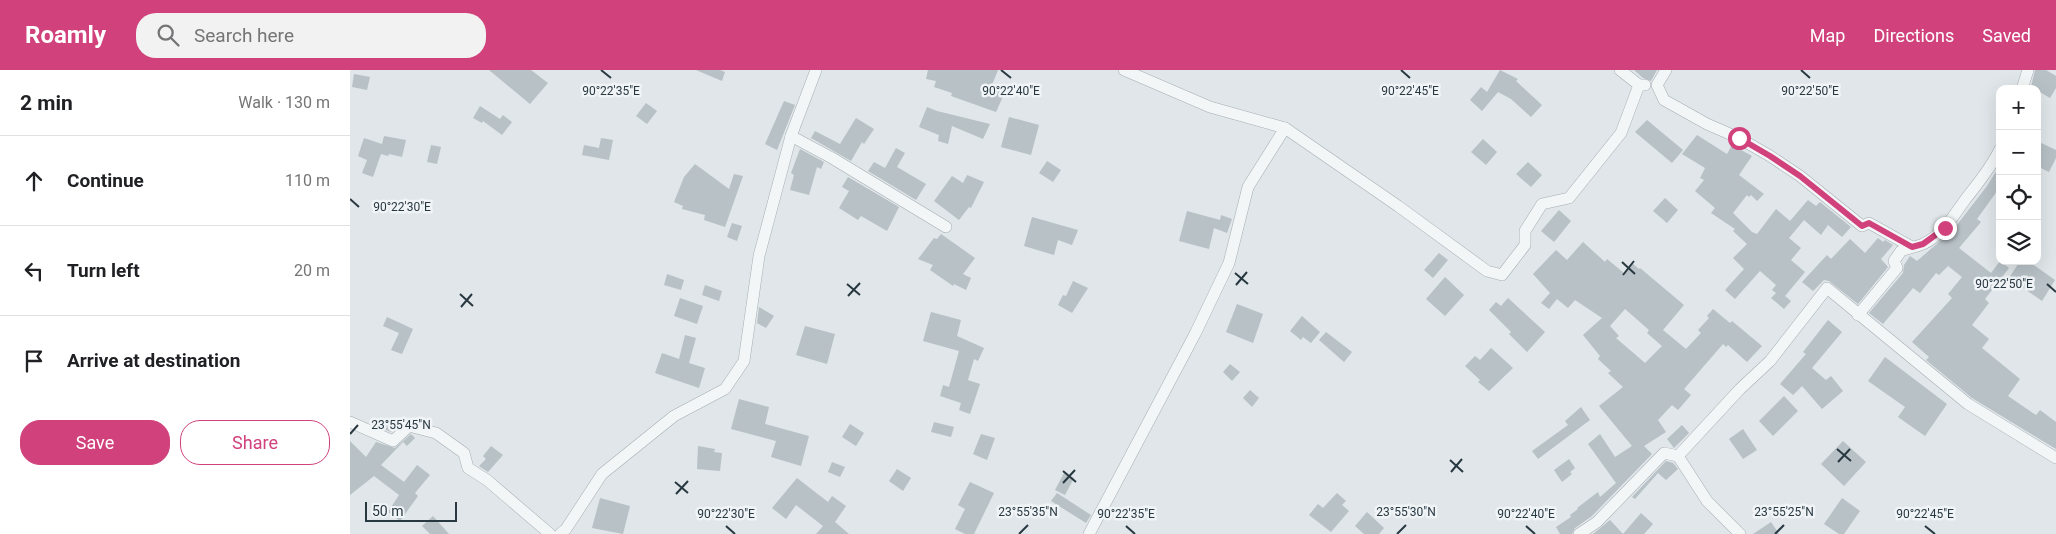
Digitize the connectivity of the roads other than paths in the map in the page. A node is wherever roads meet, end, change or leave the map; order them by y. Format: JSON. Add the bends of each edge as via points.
{"nodes":[{"id":1,"x":816,"y":70,"type":"edge"},
{"id":2,"x":1124,"y":70,"type":"edge"},
{"id":3,"x":1620,"y":70,"type":"edge"},
{"id":4,"x":1666,"y":70,"type":"edge"},
{"id":5,"x":2028,"y":70,"type":"edge"},
{"id":6,"x":1639,"y":85,"type":"junction"},
{"id":7,"x":1656,"y":85,"type":"junction"},
{"id":8,"x":2023,"y":85,"type":"edge"},
{"id":9,"x":1285,"y":128,"type":"junction"},
{"id":10,"x":791,"y":136,"type":"junction"},
{"id":11,"x":1996,"y":158,"type":"edge"},
{"id":12,"x":946,"y":226,"type":"dead end"},
{"id":13,"x":1912,"y":247,"type":"junction"},
{"id":14,"x":1858,"y":315,"type":"junction"},
{"id":15,"x":350,"y":422,"type":"edge"},
{"id":16,"x":1678,"y":456,"type":"junction"},
{"id":17,"x":2056,"y":458,"type":"edge"},
{"id":18,"x":550,"y":534,"type":"edge"},
{"id":19,"x":560,"y":534,"type":"edge"},
{"id":20,"x":1089,"y":534,"type":"edge"},
{"id":21,"x":1579,"y":534,"type":"edge"},
{"id":22,"x":1740,"y":534,"type":"edge"}],
"edges":[{"from":1,"to":10,"type":"street"},
{"from":2,"to":9,"type":"street","via":[[1210,108]]},
{"from":3,"to":6,"type":"street"},
{"from":4,"to":7,"type":"street"},
{"from":5,"to":8,"type":"street"},
{"from":6,"to":7,"type":"street"},
{"from":6,"to":9,"type":"street","via":[[1621,132],[1569,198],[1542,204],[1525,231],[1525,245],[1502,275],[1487,271]]},
{"from":7,"to":13,"type":"street","via":[[1664,100],[1770,156],[1862,226],[1869,223]]},
{"from":9,"to":20,"type":"street","via":[[1248,187],[1229,263],[1195,334]]},
{"from":10,"to":12,"type":"street"},
{"from":10,"to":19,"type":"street","via":[[759,256],[744,361],[725,389],[674,416],[602,474]]},
{"from":11,"to":13,"type":"street","via":[[1945,228],[1923,244]]},
{"from":13,"to":14,"type":"street","via":[[1901,251],[1894,261],[1897,268]]},
{"from":14,"to":16,"type":"street","via":[[1827,288],[1770,361]]},
{"from":14,"to":17,"type":"street","via":[[1968,404]]},
{"from":15,"to":18,"type":"street","via":[[393,441],[409,426],[436,433],[464,453],[468,468],[487,480]]},
{"from":16,"to":21,"type":"street","via":[[1664,453],[1597,522]]},
{"from":16,"to":22,"type":"street","via":[[1707,501]]}]}
